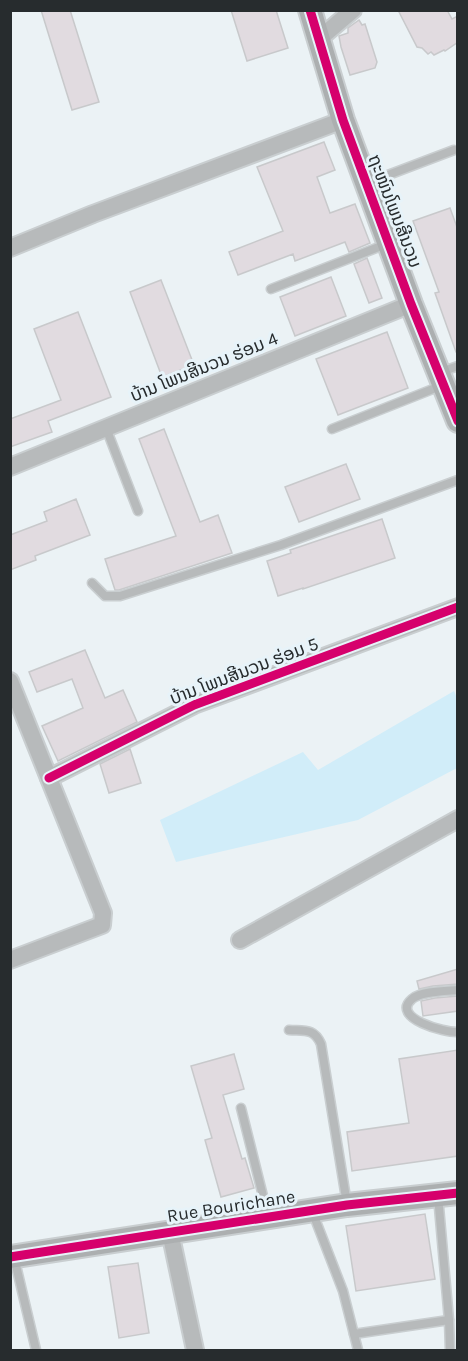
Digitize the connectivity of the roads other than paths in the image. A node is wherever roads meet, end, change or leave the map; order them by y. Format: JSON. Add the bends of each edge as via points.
{"nodes":[{"id":1,"x":310,"y":10,"type":"edge"},
{"id":2,"x":353,"y":10,"type":"edge"},
{"id":3,"x":319,"y":39,"type":"junction"},
{"id":4,"x":343,"y":120,"type":"junction"},
{"id":5,"x":454,"y":150,"type":"dead end"},
{"id":6,"x":366,"y":183,"type":"junction"},
{"id":7,"x":389,"y":243,"type":"junction"},
{"id":8,"x":10,"y":248,"type":"edge"},
{"id":9,"x":271,"y":289,"type":"dead end"},
{"id":10,"x":411,"y":304,"type":"junction"},
{"id":11,"x":446,"y":375,"type":"edge"},
{"id":12,"x":458,"y":421,"type":"edge"},
{"id":13,"x":106,"y":428,"type":"junction"},
{"id":14,"x":332,"y":429,"type":"dead end"},
{"id":15,"x":10,"y":467,"type":"edge"},
{"id":16,"x":458,"y":480,"type":"edge"},
{"id":17,"x":138,"y":511,"type":"dead end"},
{"id":18,"x":92,"y":583,"type":"dead end"},
{"id":19,"x":458,"y":607,"type":"edge"},
{"id":20,"x":10,"y":681,"type":"edge"},
{"id":21,"x":49,"y":778,"type":"junction"},
{"id":22,"x":458,"y":819,"type":"edge"},
{"id":23,"x":240,"y":940,"type":"dead end"},
{"id":24,"x":10,"y":960,"type":"edge"},
{"id":25,"x":458,"y":990,"type":"edge"},
{"id":26,"x":289,"y":1030,"type":"dead end"},
{"id":27,"x":458,"y":1032,"type":"edge"},
{"id":28,"x":241,"y":1108,"type":"dead end"},
{"id":29,"x":448,"y":1194,"type":"edge"},
{"id":30,"x":347,"y":1204,"type":"junction"},
{"id":31,"x":312,"y":1210,"type":"junction"},
{"id":32,"x":268,"y":1217,"type":"junction"},
{"id":33,"x":170,"y":1232,"type":"junction"},
{"id":34,"x":12,"y":1257,"type":"edge"},
{"id":35,"x":449,"y":1320,"type":"junction"},
{"id":36,"x":354,"y":1334,"type":"junction"},
{"id":37,"x":36,"y":1350,"type":"edge"},
{"id":38,"x":195,"y":1350,"type":"edge"},
{"id":39,"x":358,"y":1350,"type":"edge"},
{"id":40,"x":450,"y":1350,"type":"edge"}],
"edges":[{"from":1,"to":3,"type":"street","name":"ຖະໜົນໂພນສີນວນ"},
{"from":2,"to":3,"type":"street"},
{"from":3,"to":4,"type":"street","name":"ຖະໜົນໂພນສີນວນ"},
{"from":4,"to":6,"type":"street","name":"ຖະໜົນໂພນສີນວນ"},
{"from":4,"to":8,"type":"street"},
{"from":5,"to":6,"type":"lane"},
{"from":6,"to":7,"type":"street","name":"ຖະໜົນໂພນສີນວນ"},
{"from":7,"to":9,"type":"lane"},
{"from":7,"to":10,"type":"street","name":"ຖະໜົນໂພນສີນວນ"},
{"from":10,"to":11,"type":"street","name":"ຖະໜົນໂພນສີນວນ"},
{"from":10,"to":13,"type":"street","name":"ບ້ານ ໂພນສີນວນ ຮ່ອມ 4"},
{"from":11,"to":12,"type":"street","name":"ຖະໜົນໂພນສີນວນ"},
{"from":11,"to":14,"type":"lane"},
{"from":13,"to":15,"type":"street","name":"ບ້ານ ໂພນສີນວນ ຮ່ອມ 4"},
{"from":13,"to":17,"type":"lane"},
{"from":16,"to":18,"type":"lane","via":[[281,545],[120,596],[105,596]]},
{"from":19,"to":21,"type":"street","name":"ບ້ານ ໂພນສີນວນ ຮ່ອມ 5","via":[[194,705]]},
{"from":20,"to":21,"type":"street"},
{"from":21,"to":24,"type":"street","via":[[103,913],[102,926]]},
{"from":22,"to":23,"type":"street"},
{"from":25,"to":27,"type":"lane","via":[[419,995],[407,1007],[417,1022]]},
{"from":26,"to":30,"type":"lane","via":[[311,1032],[321,1044]]},
{"from":28,"to":32,"type":"lane"},
{"from":29,"to":30,"type":"street","name":"Rue Bourichane"},
{"from":29,"to":35,"type":"lane"},
{"from":30,"to":31,"type":"street","name":"Rue Bourichane"},
{"from":31,"to":32,"type":"street","name":"Rue Bourichane"},
{"from":31,"to":36,"type":"lane","via":[[343,1291]]},
{"from":32,"to":33,"type":"street","name":"Rue Bourichane"},
{"from":33,"to":34,"type":"street","name":"Rue Bourichane"},
{"from":33,"to":38,"type":"street"},
{"from":34,"to":37,"type":"lane"},
{"from":35,"to":36,"type":"lane"},
{"from":35,"to":40,"type":"lane"},
{"from":36,"to":39,"type":"lane"}]}
